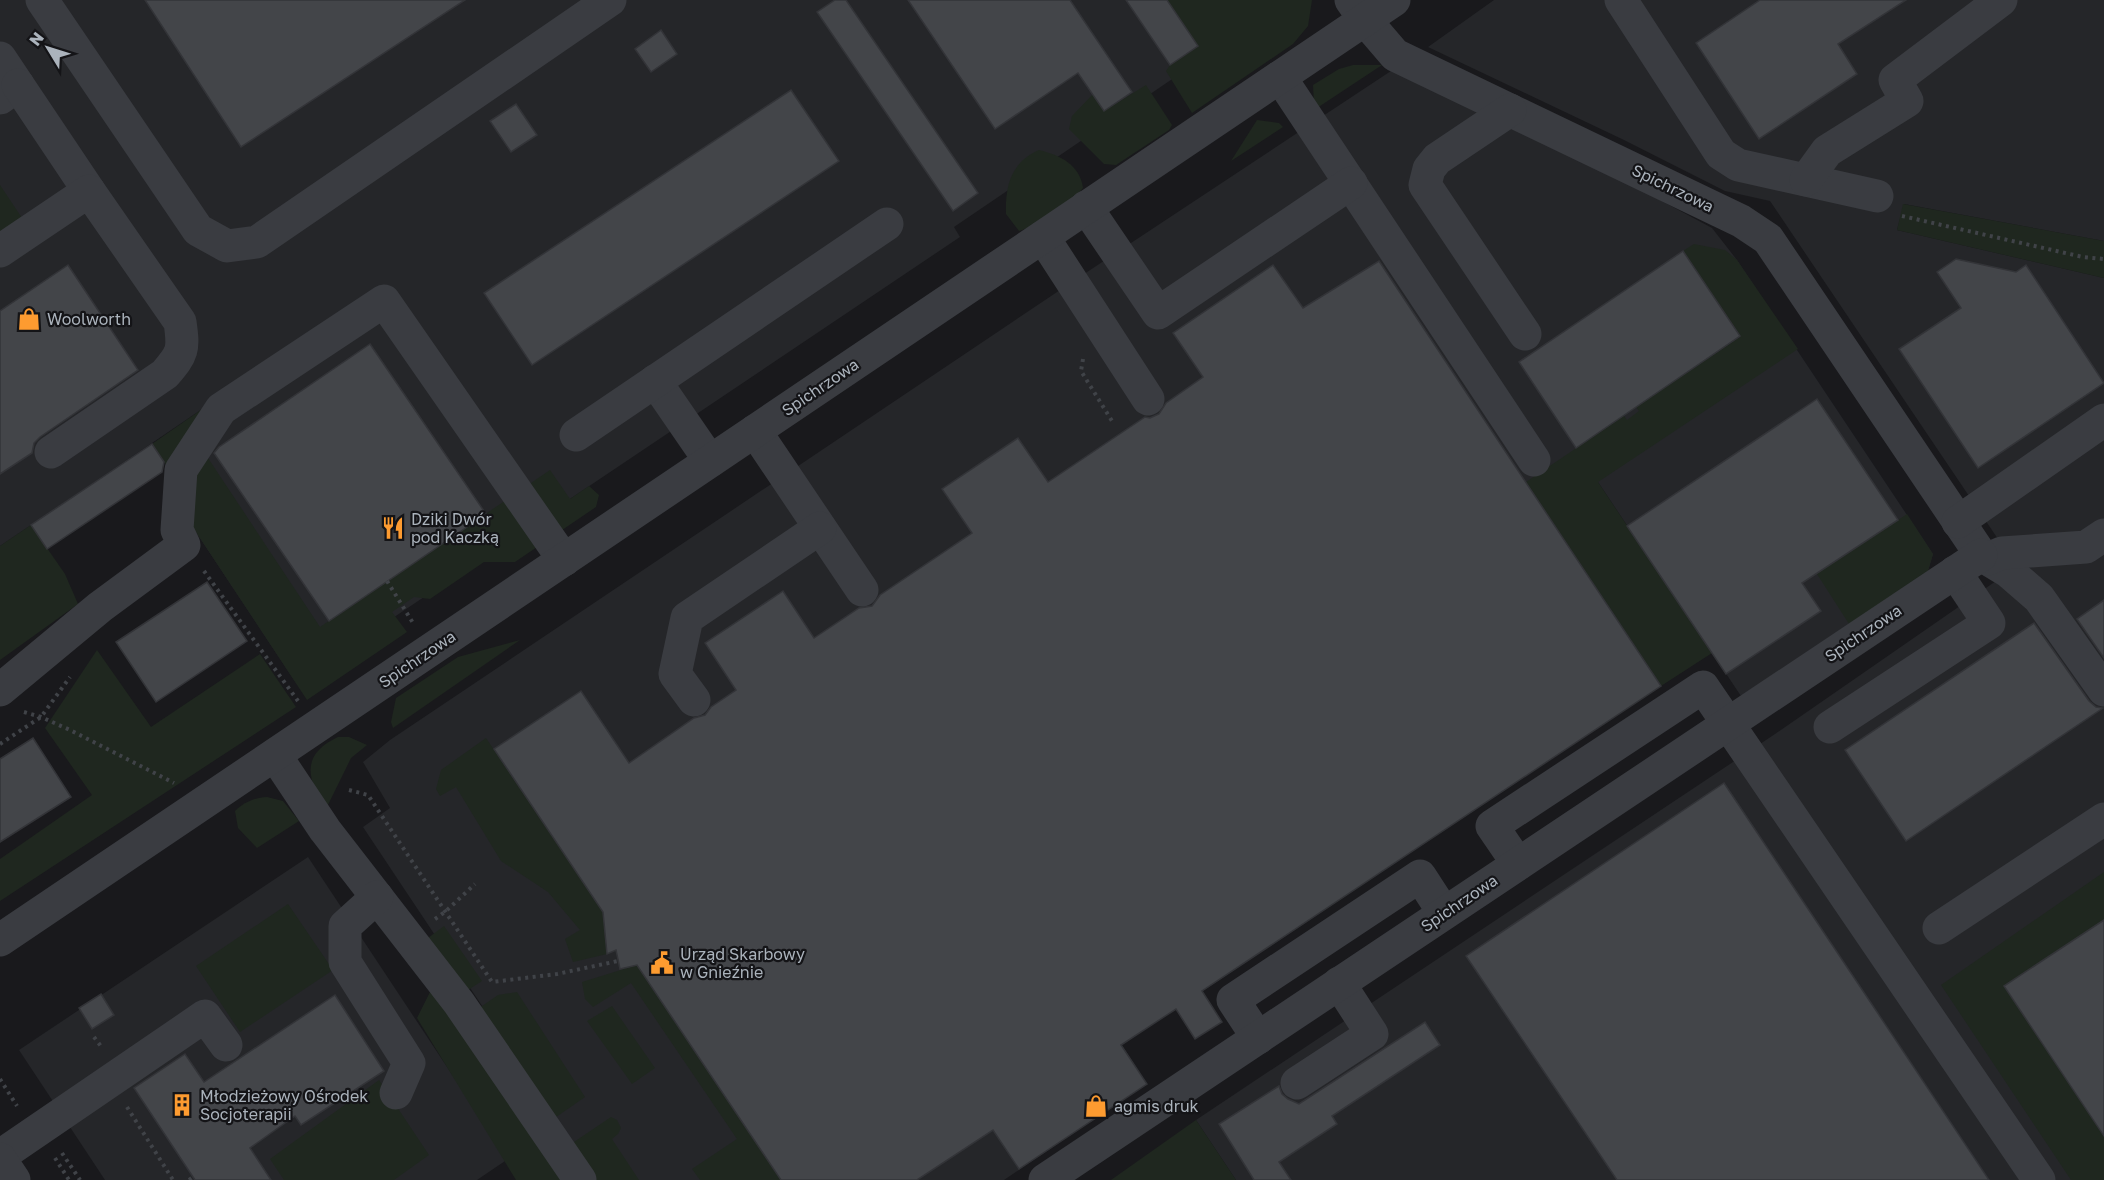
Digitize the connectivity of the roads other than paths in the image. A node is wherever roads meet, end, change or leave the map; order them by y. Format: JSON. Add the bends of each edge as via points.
{"nodes":[{"id":1,"x":42,"y":0,"type":"edge"},
{"id":2,"x":610,"y":0,"type":"edge"},
{"id":3,"x":1394,"y":0,"type":"edge"},
{"id":4,"x":1621,"y":0,"type":"edge"},
{"id":5,"x":2001,"y":0,"type":"edge"},
{"id":6,"x":1358,"y":10,"type":"edge"},
{"id":7,"x":0,"y":58,"type":"edge"},
{"id":8,"x":1280,"y":77,"type":"junction"},
{"id":9,"x":9,"y":91,"type":"edge"},
{"id":10,"x":1510,"y":110,"type":"junction"},
{"id":11,"x":1806,"y":180,"type":"junction"},
{"id":12,"x":1351,"y":183,"type":"junction"},
{"id":13,"x":89,"y":191,"type":"junction"},
{"id":14,"x":1877,"y":196,"type":"road end"},
{"id":15,"x":1086,"y":207,"type":"junction"},
{"id":16,"x":887,"y":224,"type":"dead end"},
{"id":17,"x":1043,"y":237,"type":"junction"},
{"id":18,"x":0,"y":251,"type":"edge"},
{"id":19,"x":1525,"y":334,"type":"dead end"},
{"id":20,"x":655,"y":381,"type":"junction"},
{"id":21,"x":1148,"y":399,"type":"dead end"},
{"id":22,"x":2104,"y":420,"type":"edge"},
{"id":23,"x":755,"y":431,"type":"junction"},
{"id":24,"x":576,"y":435,"type":"dead end"},
{"id":25,"x":51,"y":452,"type":"dead end"},
{"id":26,"x":1534,"y":460,"type":"dead end"},
{"id":27,"x":710,"y":461,"type":"junction"},
{"id":28,"x":1958,"y":522,"type":"junction"},
{"id":29,"x":820,"y":528,"type":"junction"},
{"id":30,"x":2104,"y":535,"type":"edge"},
{"id":31,"x":564,"y":560,"type":"junction"},
{"id":32,"x":1975,"y":562,"type":"junction"},
{"id":33,"x":862,"y":590,"type":"dead end"},
{"id":34,"x":2104,"y":690,"type":"edge"},
{"id":35,"x":694,"y":700,"type":"dead end"},
{"id":36,"x":10,"y":701,"type":"edge"},
{"id":37,"x":1728,"y":724,"type":"junction"},
{"id":38,"x":1830,"y":727,"type":"dead end"},
{"id":39,"x":274,"y":755,"type":"junction"},
{"id":40,"x":2104,"y":819,"type":"edge"},
{"id":41,"x":1518,"y":864,"type":"junction"},
{"id":42,"x":377,"y":897,"type":"junction"},
{"id":43,"x":1444,"y":913,"type":"junction"},
{"id":44,"x":1939,"y":928,"type":"dead end"},
{"id":45,"x":0,"y":940,"type":"edge"},
{"id":46,"x":1339,"y":983,"type":"junction"},
{"id":47,"x":1258,"y":1038,"type":"junction"},
{"id":48,"x":226,"y":1045,"type":"dead end"},
{"id":49,"x":1297,"y":1083,"type":"dead end"},
{"id":50,"x":396,"y":1093,"type":"dead end"},
{"id":51,"x":0,"y":1158,"type":"edge"},
{"id":52,"x":14,"y":1180,"type":"edge"},
{"id":53,"x":580,"y":1180,"type":"edge"},
{"id":54,"x":1045,"y":1180,"type":"edge"},
{"id":55,"x":2039,"y":1180,"type":"edge"}],
"edges":[{"from":1,"to":2,"type":"street","via":[[198,230],[227,246],[257,242]]},
{"from":3,"to":6,"type":"street","name":"Spichrzowa"},
{"from":4,"to":11,"type":"street","via":[[1721,154],[1738,165]]},
{"from":5,"to":11,"type":"street","via":[[1895,80],[1906,101],[1827,151]]},
{"from":6,"to":8,"type":"street","name":"Spichrzowa"},
{"from":6,"to":10,"type":"street","name":"Spichrzowa","via":[[1395,55]]},
{"from":7,"to":9,"type":"street"},
{"from":8,"to":12,"type":"street"},
{"from":8,"to":15,"type":"street","name":"Spichrzowa"},
{"from":9,"to":13,"type":"street"},
{"from":10,"to":19,"type":"street","via":[[1437,159],[1429,169],[1425,185]]},
{"from":10,"to":28,"type":"street","name":"Spichrzowa","via":[[1741,221],[1768,239]]},
{"from":11,"to":14,"type":"street"},
{"from":12,"to":15,"type":"street","via":[[1158,313]]},
{"from":12,"to":26,"type":"street"},
{"from":13,"to":18,"type":"street"},
{"from":13,"to":25,"type":"street","via":[[180,322],[183,345],[178,359],[165,374]]},
{"from":15,"to":17,"type":"street","name":"Spichrzowa"},
{"from":16,"to":20,"type":"street"},
{"from":17,"to":21,"type":"street"},
{"from":17,"to":23,"type":"street","name":"Spichrzowa"},
{"from":20,"to":24,"type":"street"},
{"from":20,"to":27,"type":"street"},
{"from":22,"to":28,"type":"street"},
{"from":23,"to":27,"type":"street","name":"Spichrzowa"},
{"from":23,"to":29,"type":"street"},
{"from":27,"to":31,"type":"street","name":"Spichrzowa"},
{"from":28,"to":32,"type":"street","name":"Spichrzowa"},
{"from":29,"to":33,"type":"street"},
{"from":29,"to":35,"type":"street","via":[[687,618],[675,674]]},
{"from":30,"to":32,"type":"street","via":[[2086,547],[2002,553]]},
{"from":31,"to":36,"type":"street","via":[[384,301],[221,409],[181,470],[177,530],[184,545],[100,607]]},
{"from":31,"to":39,"type":"street","name":"Spichrzowa"},
{"from":32,"to":34,"type":"street","via":[[2009,572],[2039,598]]},
{"from":32,"to":37,"type":"street","name":"Spichrzowa"},
{"from":32,"to":38,"type":"street","via":[[1989,623]]},
{"from":37,"to":41,"type":"street","name":"Spichrzowa"},
{"from":37,"to":41,"type":"street","via":[[1703,687],[1492,826]]},
{"from":37,"to":55,"type":"street"},
{"from":39,"to":42,"type":"street"},
{"from":39,"to":45,"type":"street","name":"Spichrzowa"},
{"from":40,"to":44,"type":"street"},
{"from":41,"to":43,"type":"street","name":"Spichrzowa"},
{"from":42,"to":50,"type":"street","via":[[345,926],[345,962],[409,1063]]},
{"from":42,"to":53,"type":"street","via":[[459,1004]]},
{"from":43,"to":46,"type":"street","name":"Spichrzowa"},
{"from":43,"to":47,"type":"street","via":[[1420,876],[1243,993],[1233,1000]]},
{"from":46,"to":47,"type":"street","name":"Spichrzowa"},
{"from":46,"to":49,"type":"street","via":[[1372,1034]]},
{"from":47,"to":54,"type":"street","name":"Spichrzowa"},
{"from":48,"to":51,"type":"street","via":[[205,1016]]},
{"from":51,"to":52,"type":"street"}]}
